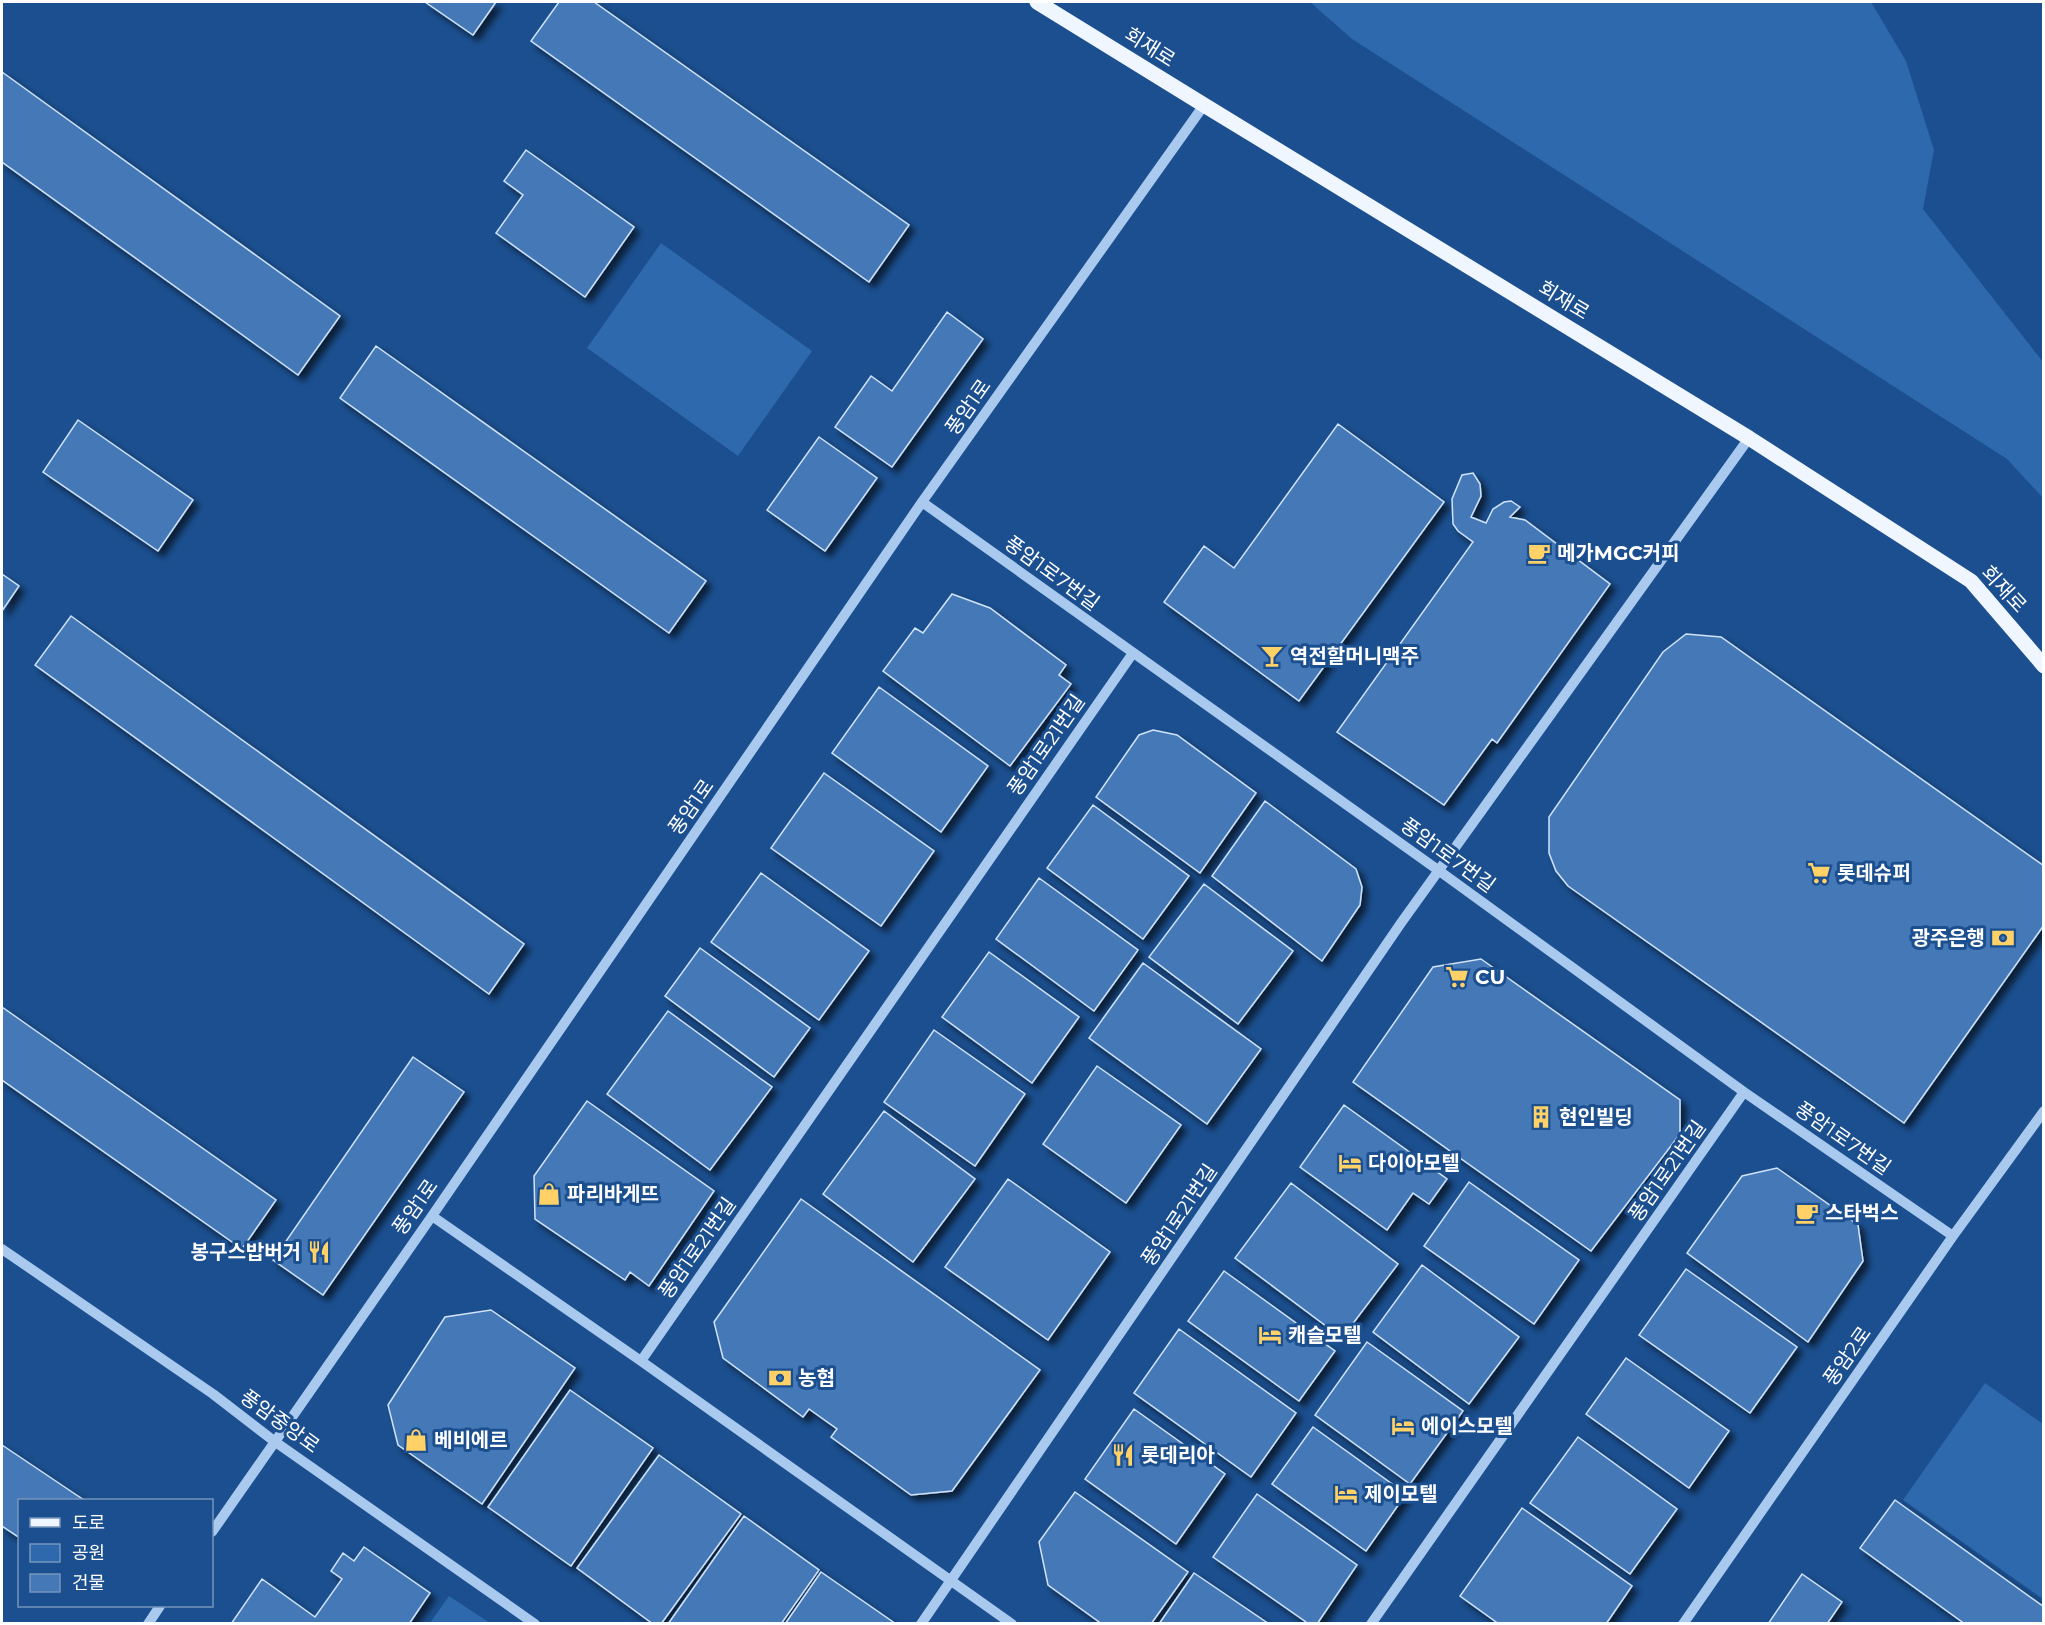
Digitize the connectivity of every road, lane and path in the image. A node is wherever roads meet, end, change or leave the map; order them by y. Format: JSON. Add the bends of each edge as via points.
{"nodes":[{"id":1,"x":1037,"y":2,"type":"edge"},
{"id":2,"x":1204,"y":105,"type":"junction"},
{"id":3,"x":1749,"y":438,"type":"junction"},
{"id":4,"x":922,"y":502,"type":"junction"},
{"id":5,"x":1132,"y":653,"type":"junction"},
{"id":6,"x":2043,"y":666,"type":"edge"},
{"id":7,"x":1438,"y":870,"type":"junction"},
{"id":8,"x":1744,"y":1092,"type":"junction"},
{"id":9,"x":2043,"y":1111,"type":"edge"},
{"id":10,"x":432,"y":1216,"type":"junction"},
{"id":11,"x":1953,"y":1236,"type":"junction"},
{"id":12,"x":2,"y":1249,"type":"edge"},
{"id":13,"x":641,"y":1361,"type":"junction"},
{"id":14,"x":274,"y":1441,"type":"junction"},
{"id":15,"x":213,"y":1531,"type":"edge"},
{"id":16,"x":950,"y":1581,"type":"junction"},
{"id":17,"x":159,"y":1607,"type":"edge"},
{"id":18,"x":148,"y":1623,"type":"edge"},
{"id":19,"x":535,"y":1623,"type":"edge"},
{"id":20,"x":921,"y":1623,"type":"edge"},
{"id":21,"x":1012,"y":1623,"type":"edge"},
{"id":22,"x":1371,"y":1623,"type":"edge"},
{"id":23,"x":1683,"y":1623,"type":"edge"}],
"edges":[{"from":1,"to":2,"type":"main road","name":"회재로"},
{"from":2,"to":3,"type":"main road","name":"회재로"},
{"from":2,"to":4,"type":"street","name":"풍암1로"},
{"from":3,"to":6,"type":"main road","name":"회재로","via":[[1971,581]]},
{"from":3,"to":7,"type":"street","name":"풍암1로21번길"},
{"from":4,"to":5,"type":"street","name":"풍암1로7번길"},
{"from":4,"to":10,"type":"street","name":"풍암1로"},
{"from":5,"to":7,"type":"street","name":"풍암1로7번길"},
{"from":5,"to":13,"type":"street","name":"풍암1로21번길"},
{"from":7,"to":8,"type":"street","name":"풍암1로7번길"},
{"from":7,"to":16,"type":"street","name":"풍암1로21번길"},
{"from":8,"to":11,"type":"street","name":"풍암1로7번길"},
{"from":8,"to":22,"type":"street","name":"풍암1로21번길"},
{"from":9,"to":11,"type":"street","name":"풍암2로"},
{"from":10,"to":13,"type":"street"},
{"from":10,"to":14,"type":"street","name":"풍암1로"},
{"from":11,"to":23,"type":"street","name":"풍암2로"},
{"from":12,"to":14,"type":"street","name":"풍암중앙로","via":[[213,1394]]},
{"from":13,"to":16,"type":"street"},
{"from":14,"to":15,"type":"street","name":"풍암1로"},
{"from":14,"to":19,"type":"street","name":"풍암중앙로"},
{"from":16,"to":20,"type":"street","name":"풍암1로21번길"},
{"from":16,"to":21,"type":"street"},
{"from":17,"to":18,"type":"street"}]}
